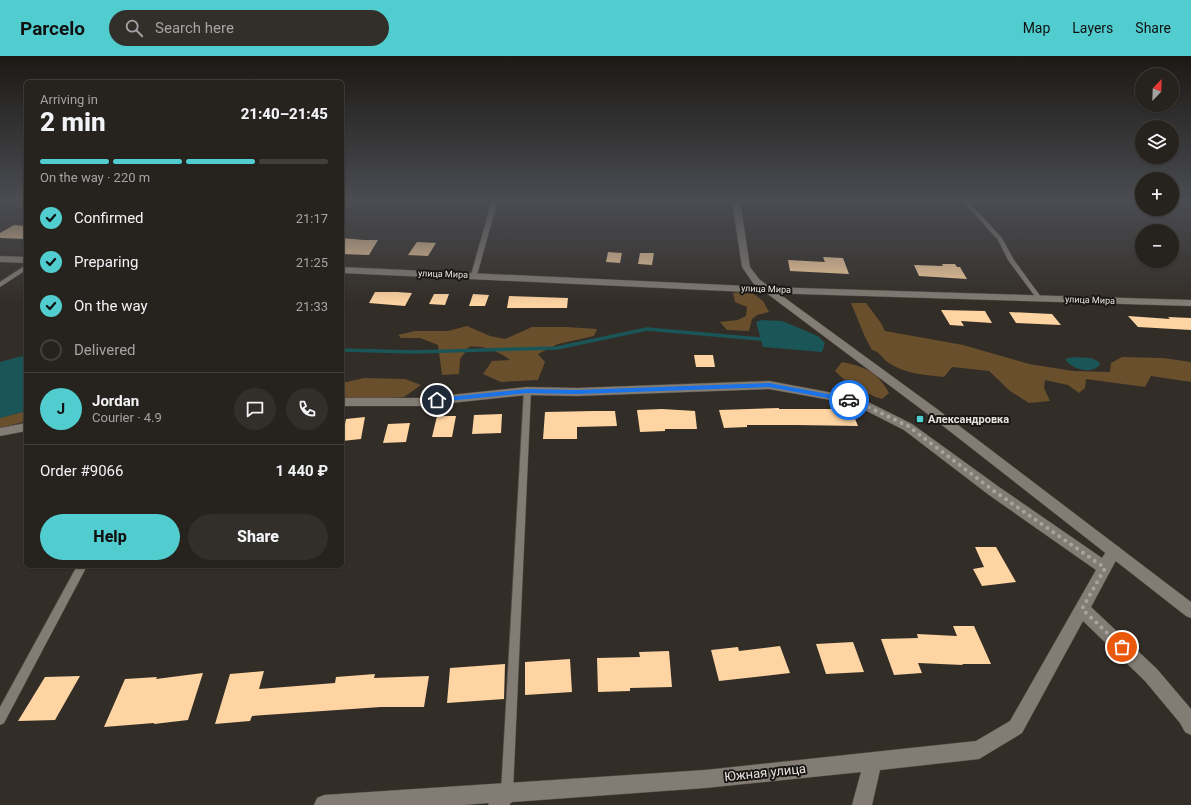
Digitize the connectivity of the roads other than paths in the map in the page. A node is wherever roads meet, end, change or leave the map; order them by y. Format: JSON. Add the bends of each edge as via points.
{"nodes":[{"id":1,"x":485,"y":235,"type":"edge"},
{"id":2,"x":741,"y":235,"type":"edge"},
{"id":3,"x":996,"y":235,"type":"edge"},
{"id":4,"x":0,"y":259,"type":"edge"},
{"id":5,"x":24,"y":260,"type":"edge"},
{"id":6,"x":24,"y":268,"type":"edge"},
{"id":7,"x":344,"y":270,"type":"edge"},
{"id":8,"x":474,"y":275,"type":"junction"},
{"id":9,"x":0,"y":285,"type":"edge"},
{"id":10,"x":767,"y":290,"type":"junction"},
{"id":11,"x":1039,"y":298,"type":"junction"},
{"id":12,"x":1191,"y":303,"type":"edge"},
{"id":13,"x":527,"y":391,"type":"junction"},
{"id":14,"x":344,"y":402,"type":"edge"},
{"id":15,"x":24,"y":427,"type":"edge"},
{"id":16,"x":0,"y":432,"type":"edge"},
{"id":17,"x":1114,"y":551,"type":"junction"},
{"id":18,"x":81,"y":568,"type":"edge"},
{"id":19,"x":1105,"y":568,"type":"junction"},
{"id":20,"x":1082,"y":609,"type":"junction"},
{"id":21,"x":1191,"y":611,"type":"edge"},
{"id":22,"x":0,"y":719,"type":"edge"},
{"id":23,"x":1191,"y":726,"type":"edge"},
{"id":24,"x":873,"y":761,"type":"junction"},
{"id":25,"x":502,"y":799,"type":"edge"},
{"id":26,"x":324,"y":805,"type":"edge"},
{"id":27,"x":862,"y":805,"type":"edge"}],
"edges":[{"from":1,"to":8,"type":"lane"},
{"from":2,"to":10,"type":"street","via":[[746,267],[756,281]]},
{"from":3,"to":11,"type":"lane"},
{"from":4,"to":5,"type":"street"},
{"from":6,"to":9,"type":"lane"},
{"from":7,"to":8,"type":"street","name":"улица Мира"},
{"from":8,"to":10,"type":"street","name":"улица Мира"},
{"from":10,"to":11,"type":"street","name":"улица Мира"},
{"from":10,"to":17,"type":"street","via":[[933,412]]},
{"from":11,"to":12,"type":"street","name":"улица Мира"},
{"from":13,"to":14,"type":"street","via":[[422,402]]},
{"from":13,"to":19,"type":"street","via":[[577,392],[769,385],[856,401],[908,426],[994,491]]},
{"from":13,"to":25,"type":"lane"},
{"from":15,"to":16,"type":"street"},
{"from":17,"to":19,"type":"street","name":"Южная улица"},
{"from":17,"to":21,"type":"street"},
{"from":18,"to":22,"type":"lane"},
{"from":19,"to":20,"type":"street","name":"Южная улица"},
{"from":20,"to":23,"type":"street","via":[[1151,675]]},
{"from":20,"to":24,"type":"street","name":"Южная улица","via":[[1016,727],[979,750]]},
{"from":24,"to":25,"type":"street","name":"Южная улица"},
{"from":24,"to":27,"type":"street"},
{"from":25,"to":26,"type":"street","name":"Южная улица"}]}
